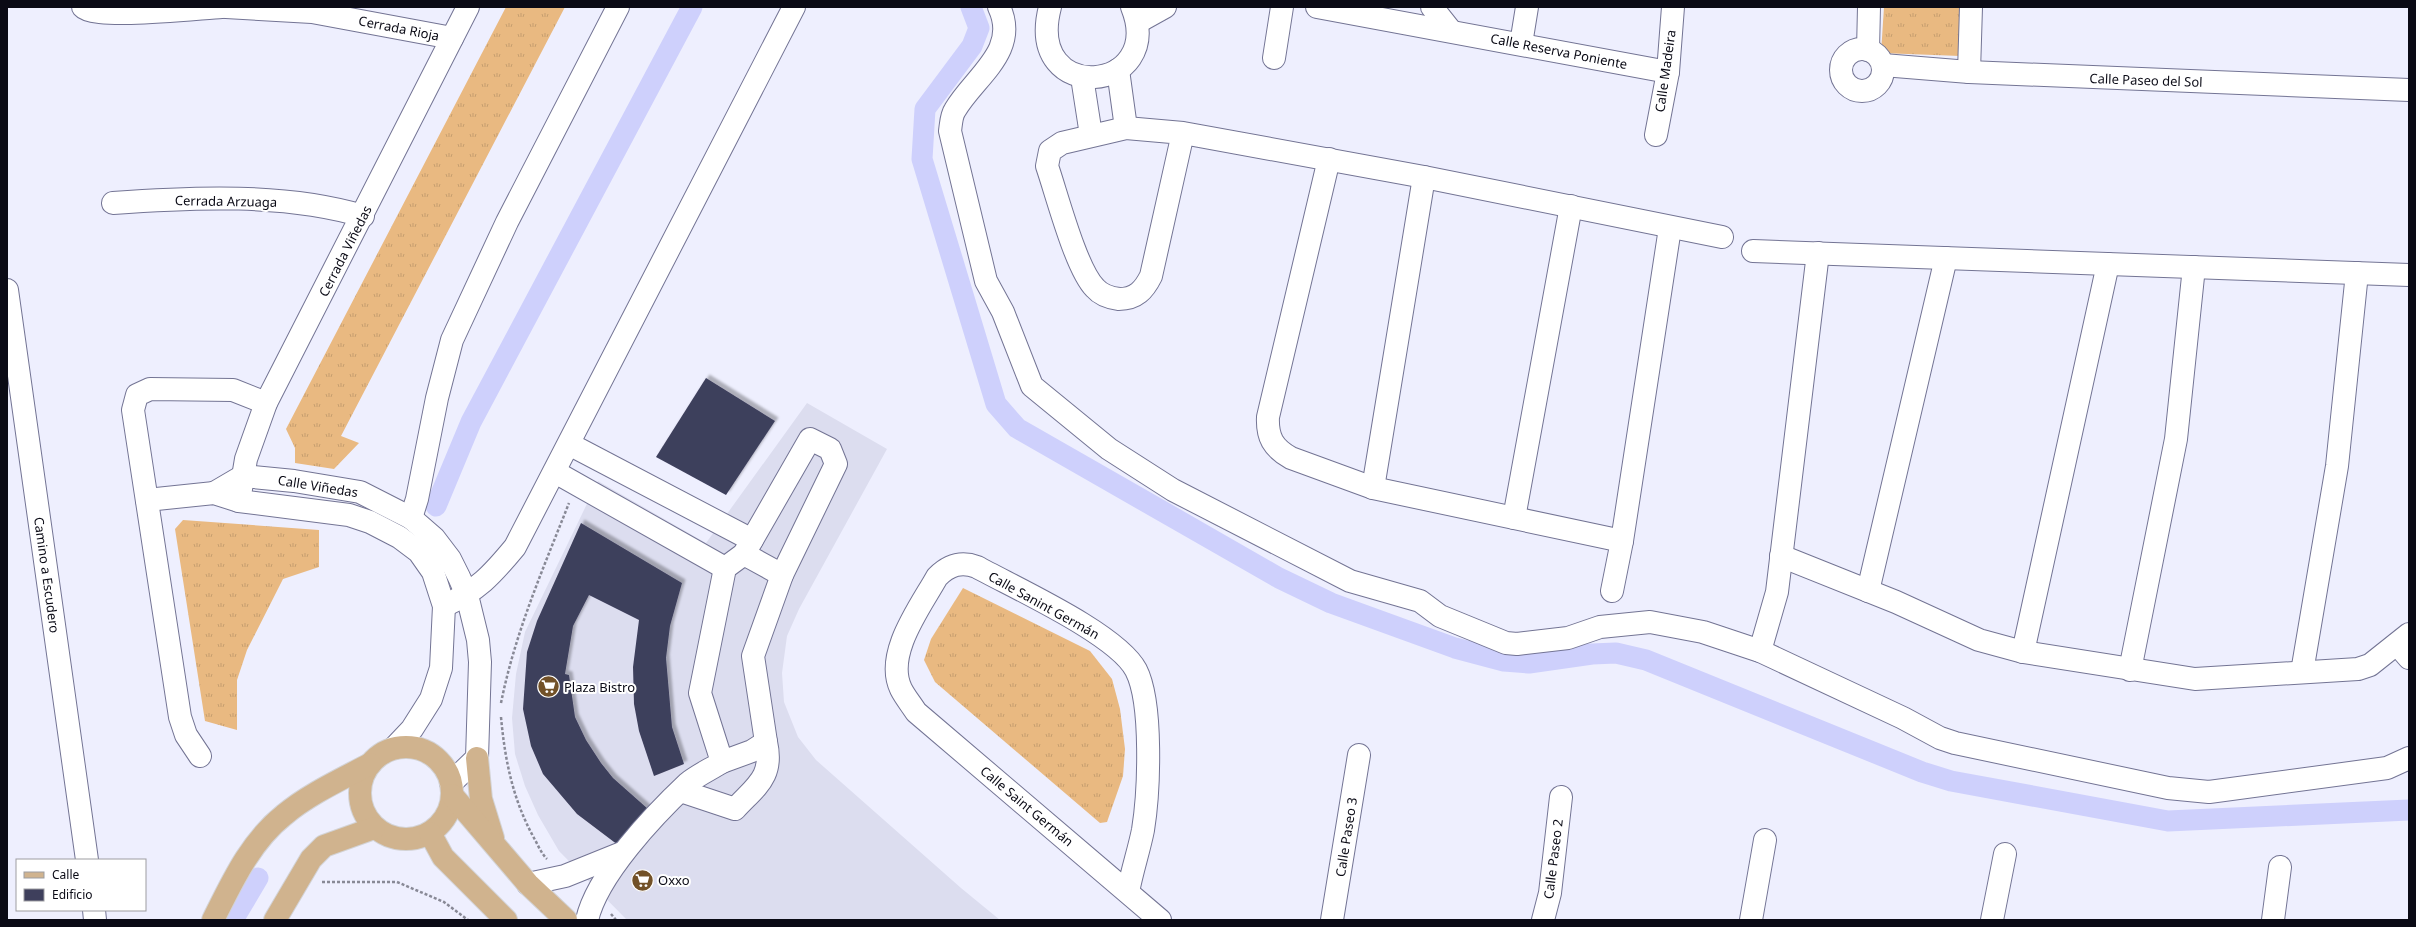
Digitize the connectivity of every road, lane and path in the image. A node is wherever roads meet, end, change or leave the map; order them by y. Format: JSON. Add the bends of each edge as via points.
{"nodes":[{"id":1,"x":222,"y":7,"type":"edge"},
{"id":2,"x":226,"y":7,"type":"edge"},
{"id":3,"x":468,"y":7,"type":"edge"},
{"id":4,"x":618,"y":7,"type":"edge"},
{"id":5,"x":794,"y":7,"type":"edge"},
{"id":6,"x":999,"y":7,"type":"edge"},
{"id":7,"x":1050,"y":7,"type":"edge"},
{"id":8,"x":1165,"y":7,"type":"edge"},
{"id":9,"x":1282,"y":7,"type":"edge"},
{"id":10,"x":1317,"y":7,"type":"edge"},
{"id":11,"x":1528,"y":7,"type":"edge"},
{"id":12,"x":1673,"y":7,"type":"edge"},
{"id":13,"x":1869,"y":7,"type":"edge"},
{"id":14,"x":1971,"y":7,"type":"edge"},
{"id":15,"x":85,"y":9,"type":"edge"},
{"id":16,"x":1430,"y":14,"type":"edge"},
{"id":17,"x":1135,"y":15,"type":"edge"},
{"id":18,"x":452,"y":38,"type":"junction"},
{"id":19,"x":1521,"y":44,"type":"junction"},
{"id":20,"x":1274,"y":58,"type":"dead end"},
{"id":21,"x":1118,"y":70,"type":"junction"},
{"id":22,"x":1668,"y":72,"type":"junction"},
{"id":23,"x":1969,"y":72,"type":"junction"},
{"id":24,"x":1082,"y":77,"type":"junction"},
{"id":25,"x":2409,"y":90,"type":"edge"},
{"id":26,"x":1126,"y":128,"type":"junction"},
{"id":27,"x":1183,"y":133,"type":"junction"},
{"id":28,"x":1091,"y":135,"type":"junction"},
{"id":29,"x":1656,"y":136,"type":"dead end"},
{"id":30,"x":1329,"y":159,"type":"junction"},
{"id":31,"x":1424,"y":177,"type":"junction"},
{"id":32,"x":113,"y":203,"type":"dead end"},
{"id":33,"x":1571,"y":206,"type":"junction"},
{"id":34,"x":363,"y":216,"type":"junction"},
{"id":35,"x":1670,"y":228,"type":"junction"},
{"id":36,"x":1722,"y":237,"type":"dead end"},
{"id":37,"x":1753,"y":251,"type":"dead end"},
{"id":38,"x":1818,"y":253,"type":"junction"},
{"id":39,"x":1946,"y":258,"type":"junction"},
{"id":40,"x":2108,"y":264,"type":"junction"},
{"id":41,"x":2194,"y":267,"type":"junction"},
{"id":42,"x":2357,"y":273,"type":"junction"},
{"id":43,"x":2409,"y":275,"type":"edge"},
{"id":44,"x":7,"y":290,"type":"edge"},
{"id":45,"x":266,"y":403,"type":"junction"},
{"id":46,"x":569,"y":444,"type":"junction"},
{"id":47,"x":555,"y":472,"type":"junction"},
{"id":48,"x":243,"y":476,"type":"junction"},
{"id":49,"x":576,"y":485,"type":"junction"},
{"id":50,"x":1373,"y":488,"type":"junction"},
{"id":51,"x":360,"y":492,"type":"junction"},
{"id":52,"x":214,"y":493,"type":"junction"},
{"id":53,"x":147,"y":500,"type":"junction"},
{"id":54,"x":239,"y":501,"type":"junction"},
{"id":55,"x":350,"y":515,"type":"junction"},
{"id":56,"x":411,"y":518,"type":"junction"},
{"id":57,"x":1514,"y":518,"type":"junction"},
{"id":58,"x":1622,"y":541,"type":"junction"},
{"id":59,"x":748,"y":547,"type":"junction"},
{"id":60,"x":1781,"y":556,"type":"junction"},
{"id":61,"x":725,"y":568,"type":"junction"},
{"id":62,"x":782,"y":574,"type":"junction"},
{"id":63,"x":1612,"y":591,"type":"dead end"},
{"id":64,"x":1868,"y":592,"type":"junction"},
{"id":65,"x":467,"y":595,"type":"junction"},
{"id":66,"x":444,"y":606,"type":"junction"},
{"id":67,"x":2405,"y":645,"type":"edge"},
{"id":68,"x":1760,"y":651,"type":"junction"},
{"id":69,"x":2023,"y":652,"type":"junction"},
{"id":70,"x":2130,"y":670,"type":"junction"},
{"id":71,"x":2302,"y":672,"type":"junction"},
{"id":72,"x":901,"y":688,"type":"joint"},
{"id":73,"x":766,"y":742,"type":"junction"},
{"id":74,"x":394,"y":748,"type":"junction"},
{"id":75,"x":1359,"y":755,"type":"dead end"},
{"id":76,"x":200,"y":756,"type":"dead end"},
{"id":77,"x":477,"y":758,"type":"junction"},
{"id":78,"x":2409,"y":758,"type":"edge"},
{"id":79,"x":722,"y":762,"type":"junction"},
{"id":80,"x":370,"y":764,"type":"junction"},
{"id":81,"x":451,"y":789,"type":"junction"},
{"id":82,"x":682,"y":791,"type":"junction"},
{"id":83,"x":1561,"y":797,"type":"dead end"},
{"id":84,"x":374,"y":828,"type":"junction"},
{"id":85,"x":430,"y":833,"type":"junction"},
{"id":86,"x":1765,"y":840,"type":"dead end"},
{"id":87,"x":498,"y":850,"type":"junction"},
{"id":88,"x":622,"y":853,"type":"junction"},
{"id":89,"x":2005,"y":854,"type":"dead end"},
{"id":90,"x":87,"y":859,"type":"edge"},
{"id":91,"x":2280,"y":867,"type":"dead end"},
{"id":92,"x":566,"y":876,"type":"junction"},
{"id":93,"x":528,"y":884,"type":"junction"},
{"id":94,"x":318,"y":889,"type":"dead end"},
{"id":95,"x":1128,"y":892,"type":"junction"},
{"id":96,"x":213,"y":920,"type":"edge"},
{"id":97,"x":275,"y":920,"type":"edge"},
{"id":98,"x":468,"y":920,"type":"edge"},
{"id":99,"x":506,"y":920,"type":"edge"},
{"id":100,"x":566,"y":920,"type":"edge"},
{"id":101,"x":586,"y":920,"type":"edge"},
{"id":102,"x":1160,"y":920,"type":"edge"},
{"id":103,"x":1332,"y":920,"type":"edge"},
{"id":104,"x":1543,"y":920,"type":"edge"},
{"id":105,"x":1751,"y":920,"type":"edge"},
{"id":106,"x":1992,"y":920,"type":"edge"},
{"id":107,"x":2273,"y":920,"type":"edge"}],
"edges":[{"from":1,"to":15,"type":"street","via":[[106,14]]},
{"from":2,"to":18,"type":"street","name":"Cerrada Rioja","via":[[312,12]]},
{"from":3,"to":18,"type":"street","name":"Cerrada Viñedas"},
{"from":4,"to":56,"type":"street","via":[[507,222],[452,340]]},
{"from":5,"to":46,"type":"street"},
{"from":6,"to":68,"type":"street","via":[[1005,30],[1000,53],[954,111],[950,131],[986,281],[1003,312],[1032,386],[1109,449],[1173,490],[1350,581],[1420,601],[1440,616],[1506,643],[1568,638],[1600,627],[1650,622],[1703,632]]},
{"from":7,"to":24,"type":"street","via":[[1045,40],[1052,57],[1065,70]]},
{"from":8,"to":17,"type":"street"},
{"from":9,"to":20,"type":"street"},
{"from":10,"to":16,"type":"street","name":"Calle Reserva Poniente"},
{"from":11,"to":19,"type":"street"},
{"from":12,"to":22,"type":"street","name":"Calle Madeira"},
{"from":13,"to":23,"type":"street","name":"Calle Paseo del Sol","via":[[1875,58]]},
{"from":14,"to":23,"type":"street"},
{"from":16,"to":19,"type":"street","name":"Calle Reserva Poniente","via":[[1451,31]]},
{"from":17,"to":21,"type":"street","via":[[1138,41],[1131,57]]},
{"from":18,"to":34,"type":"street","name":"Cerrada Viñedas"},
{"from":19,"to":22,"type":"street","name":"Calle Reserva Poniente"},
{"from":21,"to":24,"type":"street","via":[[1101,77]]},
{"from":21,"to":26,"type":"street"},
{"from":22,"to":29,"type":"street","name":"Calle Madeira"},
{"from":23,"to":25,"type":"street","name":"Calle Paseo del Sol"},
{"from":24,"to":28,"type":"street"},
{"from":26,"to":27,"type":"street"},
{"from":26,"to":28,"type":"street"},
{"from":27,"to":28,"type":"street","via":[[1151,276],[1143,291],[1128,299],[1111,298],[1095,289],[1084,272],[1047,166],[1050,151],[1062,143]]},
{"from":27,"to":30,"type":"street"},
{"from":30,"to":31,"type":"street"},
{"from":30,"to":50,"type":"street","via":[[1267,430],[1280,452]]},
{"from":31,"to":33,"type":"street"},
{"from":31,"to":50,"type":"street"},
{"from":32,"to":34,"type":"street","name":"Cerrada Arzuaga","via":[[257,199],[338,208]]},
{"from":33,"to":35,"type":"street"},
{"from":33,"to":57,"type":"street"},
{"from":34,"to":45,"type":"street","name":"Cerrada Viñedas"},
{"from":35,"to":36,"type":"street"},
{"from":35,"to":58,"type":"street"},
{"from":37,"to":38,"type":"street"},
{"from":38,"to":39,"type":"street"},
{"from":38,"to":60,"type":"street"},
{"from":39,"to":40,"type":"street"},
{"from":39,"to":64,"type":"street"},
{"from":40,"to":41,"type":"street"},
{"from":40,"to":69,"type":"street"},
{"from":41,"to":42,"type":"street"},
{"from":41,"to":70,"type":"street","via":[[2176,439]]},
{"from":42,"to":43,"type":"street"},
{"from":42,"to":71,"type":"street","via":[[2337,466]]},
{"from":44,"to":90,"type":"street","name":"Camino a Escudero"},
{"from":45,"to":48,"type":"street","name":"Cerrada Viñedas","via":[[251,443]]},
{"from":45,"to":53,"type":"street","via":[[233,390],[150,389],[137,395],[132,410]]},
{"from":46,"to":47,"type":"street"},
{"from":46,"to":59,"type":"street"},
{"from":47,"to":49,"type":"street"},
{"from":47,"to":65,"type":"street","via":[[514,547],[491,577]]},
{"from":48,"to":51,"type":"street","name":"Calle Viñedas"},
{"from":48,"to":52,"type":"street","name":"Calle Viñedas"},
{"from":48,"to":54,"type":"street","name":"Cerrada Viñedas"},
{"from":49,"to":61,"type":"street"},
{"from":49,"to":92,"type":"path","via":[[523,618],[500,709],[511,786],[524,821],[544,856]]},
{"from":50,"to":57,"type":"street"},
{"from":51,"to":55,"type":"street"},
{"from":51,"to":56,"type":"street","name":"Calle Viñedas"},
{"from":52,"to":53,"type":"street","name":"Calle Viñedas"},
{"from":52,"to":54,"type":"street","name":"Calle Viñedas"},
{"from":53,"to":76,"type":"street","via":[[180,717],[186,735]]},
{"from":54,"to":55,"type":"street","name":"Calle Viñedas"},
{"from":55,"to":66,"type":"street","name":"Calle Viñedas","via":[[393,534],[419,552],[433,572]]},
{"from":56,"to":65,"type":"street","name":"Calle Viñedas","via":[[434,538],[450,560]]},
{"from":57,"to":58,"type":"street"},
{"from":58,"to":63,"type":"street"},
{"from":59,"to":61,"type":"street"},
{"from":59,"to":62,"type":"street"},
{"from":59,"to":62,"type":"street","via":[[810,439],[830,449],[836,464]]},
{"from":60,"to":64,"type":"street"},
{"from":60,"to":68,"type":"street","via":[[1777,592]]},
{"from":61,"to":79,"type":"street","via":[[700,693]]},
{"from":62,"to":73,"type":"street","via":[[753,656]]},
{"from":64,"to":69,"type":"street","via":[[1979,640]]},
{"from":65,"to":66,"type":"street"},
{"from":65,"to":77,"type":"street","name":"Calle Viñedas","via":[[478,640],[480,662]]},
{"from":66,"to":74,"type":"street","name":"Calle Viñedas","via":[[441,668],[431,699],[412,729]]},
{"from":67,"to":71,"type":"street","via":[[2358,669]]},
{"from":68,"to":78,"type":"street","via":[[1940,738],[2168,788],[2209,792],[2387,768]]},
{"from":69,"to":70,"type":"street"},
{"from":70,"to":71,"type":"street","via":[[2195,679]]},
{"from":72,"to":95,"type":"street","name":"Calle Saint Germán","via":[[916,712]]},
{"from":72,"to":95,"type":"street","name":"Calle Sanint Germán","via":[[898,663],[905,633],[937,577],[944,570],[958,564],[977,567],[1098,633],[1119,650],[1136,670],[1147,712],[1147,792],[1143,830]]},
{"from":73,"to":79,"type":"street","via":[[752,751]]},
{"from":73,"to":82,"type":"street","via":[[768,767],[763,778],[735,809]]},
{"from":74,"to":80,"type":"main road","via":[[381,754]]},
{"from":74,"to":81,"type":"main road","via":[[409,747],[430,754],[446,770]]},
{"from":75,"to":103,"type":"street","name":"Calle Paseo 3"},
{"from":77,"to":81,"type":"street"},
{"from":77,"to":87,"type":"main road","via":[[481,799]]},
{"from":79,"to":82,"type":"street","via":[[689,782]]},
{"from":80,"to":84,"type":"main road","via":[[359,789],[360,804],[365,817]]},
{"from":80,"to":96,"type":"main road","via":[[284,814],[265,832],[238,870]]},
{"from":81,"to":85,"type":"main road","via":[[449,810],[441,823]]},
{"from":81,"to":87,"type":"main road"},
{"from":82,"to":88,"type":"street"},
{"from":83,"to":104,"type":"street","name":"Calle Paseo 2","via":[[1550,893]]},
{"from":84,"to":85,"type":"main road","via":[[387,836],[401,839],[416,838]]},
{"from":84,"to":97,"type":"main road","via":[[324,846],[311,859]]},
{"from":85,"to":99,"type":"main road","via":[[443,857]]},
{"from":86,"to":105,"type":"street"},
{"from":87,"to":93,"type":"main road"},
{"from":88,"to":92,"type":"street"},
{"from":88,"to":101,"type":"street","via":[[596,896]]},
{"from":89,"to":106,"type":"street"},
{"from":91,"to":107,"type":"street"},
{"from":92,"to":93,"type":"street"},
{"from":93,"to":100,"type":"main road"},
{"from":94,"to":98,"type":"path","via":[[322,882],[397,882],[444,902]]},
{"from":95,"to":102,"type":"street","name":"Calle Saint Germán"}]}
